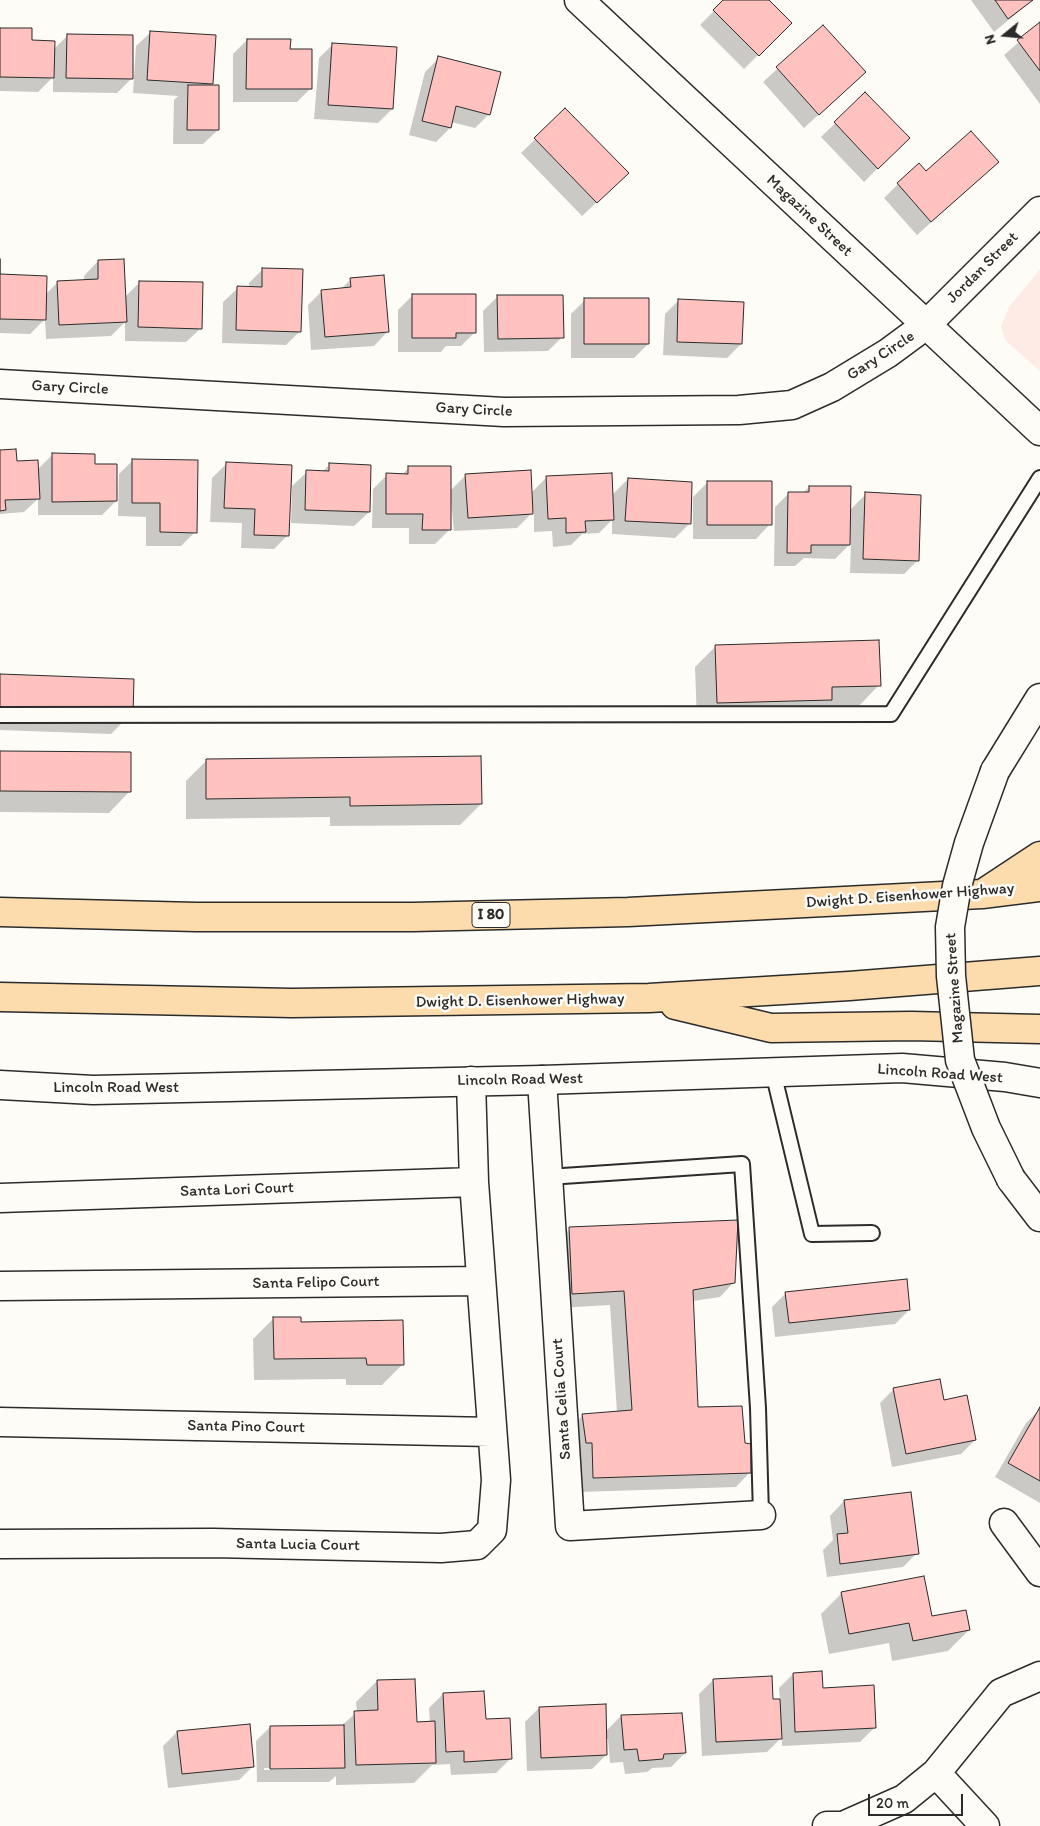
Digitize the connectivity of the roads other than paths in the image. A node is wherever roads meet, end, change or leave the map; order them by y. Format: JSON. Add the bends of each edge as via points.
{"nodes":[{"id":1,"x":579,"y":0,"type":"edge"},
{"id":2,"x":1040,"y":211,"type":"edge"},
{"id":3,"x":926,"y":325,"type":"junction"},
{"id":4,"x":0,"y":384,"type":"edge"},
{"id":5,"x":1040,"y":430,"type":"edge"},
{"id":6,"x":1040,"y":478,"type":"edge"},
{"id":7,"x":1040,"y":698,"type":"edge"},
{"id":8,"x":0,"y":715,"type":"edge"},
{"id":9,"x":1040,"y":856,"type":"edge"},
{"id":10,"x":1040,"y":887,"type":"edge"},
{"id":11,"x":982,"y":894,"type":"junction"},
{"id":12,"x":0,"y":912,"type":"edge"},
{"id":13,"x":1040,"y":971,"type":"edge"},
{"id":14,"x":0,"y":997,"type":"edge"},
{"id":15,"x":649,"y":998,"type":"junction"},
{"id":16,"x":1040,"y":1029,"type":"edge"},
{"id":17,"x":773,"y":1072,"type":"junction"},
{"id":18,"x":542,"y":1080,"type":"junction"},
{"id":19,"x":471,"y":1081,"type":"junction"},
{"id":20,"x":1040,"y":1083,"type":"edge"},
{"id":21,"x":0,"y":1085,"type":"edge"},
{"id":22,"x":548,"y":1177,"type":"junction"},
{"id":23,"x":474,"y":1182,"type":"junction"},
{"id":24,"x":0,"y":1198,"type":"edge"},
{"id":25,"x":1040,"y":1217,"type":"edge"},
{"id":26,"x":872,"y":1233,"type":"dead end"},
{"id":27,"x":481,"y":1281,"type":"junction"},
{"id":28,"x":0,"y":1286,"type":"edge"},
{"id":29,"x":0,"y":1422,"type":"edge"},
{"id":30,"x":491,"y":1432,"type":"junction"},
{"id":31,"x":761,"y":1515,"type":"joint"},
{"id":32,"x":1004,"y":1524,"type":"dead end"},
{"id":33,"x":0,"y":1544,"type":"edge"},
{"id":34,"x":1040,"y":1572,"type":"edge"},
{"id":35,"x":1040,"y":1676,"type":"edge"},
{"id":36,"x":936,"y":1773,"type":"junction"},
{"id":37,"x":828,"y":1826,"type":"edge"},
{"id":38,"x":984,"y":1826,"type":"edge"}],
"edges":[{"from":1,"to":3,"type":"street","name":"Magazine Street"},
{"from":2,"to":3,"type":"street","name":"Jordan Street"},
{"from":3,"to":4,"type":"street","name":"Gary Circle","via":[[832,387],[792,406],[739,410],[504,412]]},
{"from":3,"to":5,"type":"street","name":"Magazine Street"},
{"from":6,"to":8,"type":"lane","via":[[891,714]]},
{"from":7,"to":25,"type":"street","name":"Magazine Street","bridge":true,"via":[[995,771],[969,843],[950,927],[951,976],[960,1060],[986,1128],[1011,1178]]},
{"from":9,"to":11,"type":"highway"},
{"from":10,"to":11,"type":"highway","name":"Dwight D. Eisenhower Highway","number":"I 80"},
{"from":11,"to":12,"type":"highway","name":"Dwight D. Eisenhower Highway","number":"I 80","via":[[638,912],[413,917],[196,918]]},
{"from":13,"to":15,"type":"highway","name":"Dwight D. Eisenhower Highway"},
{"from":14,"to":15,"type":"highway","name":"Dwight D. Eisenhower Highway","via":[[292,1003]]},
{"from":15,"to":16,"type":"highway","via":[[772,1028],[912,1026]]},
{"from":17,"to":18,"type":"street","name":"Lincoln Road West"},
{"from":17,"to":20,"type":"street","name":"Lincoln Road West","via":[[902,1068]]},
{"from":17,"to":26,"type":"lane","via":[[812,1234]]},
{"from":18,"to":19,"type":"street","name":"Lincoln Road West"},
{"from":18,"to":22,"type":"street","name":"Santa Celia Court"},
{"from":19,"to":21,"type":"street","name":"Lincoln Road West","via":[[93,1090]]},
{"from":19,"to":23,"type":"street"},
{"from":22,"to":31,"type":"street","name":"Santa Celia Court","via":[[570,1526]]},
{"from":22,"to":31,"type":"lane","via":[[742,1164],[758,1408]]},
{"from":23,"to":24,"type":"street","name":"Santa Lori Court"},
{"from":23,"to":27,"type":"street"},
{"from":27,"to":28,"type":"street","name":"Santa Felipo Court"},
{"from":27,"to":30,"type":"street"},
{"from":29,"to":30,"type":"street","name":"Santa Pino Court"},
{"from":30,"to":33,"type":"street","name":"Santa Lucia Court","via":[[496,1480],[492,1530],[477,1545],[441,1548],[213,1542]]},
{"from":32,"to":34,"type":"street"},
{"from":35,"to":36,"type":"street","via":[[1001,1693]]},
{"from":36,"to":37,"type":"street","via":[[904,1799],[843,1826]]},
{"from":36,"to":38,"type":"street"}]}
